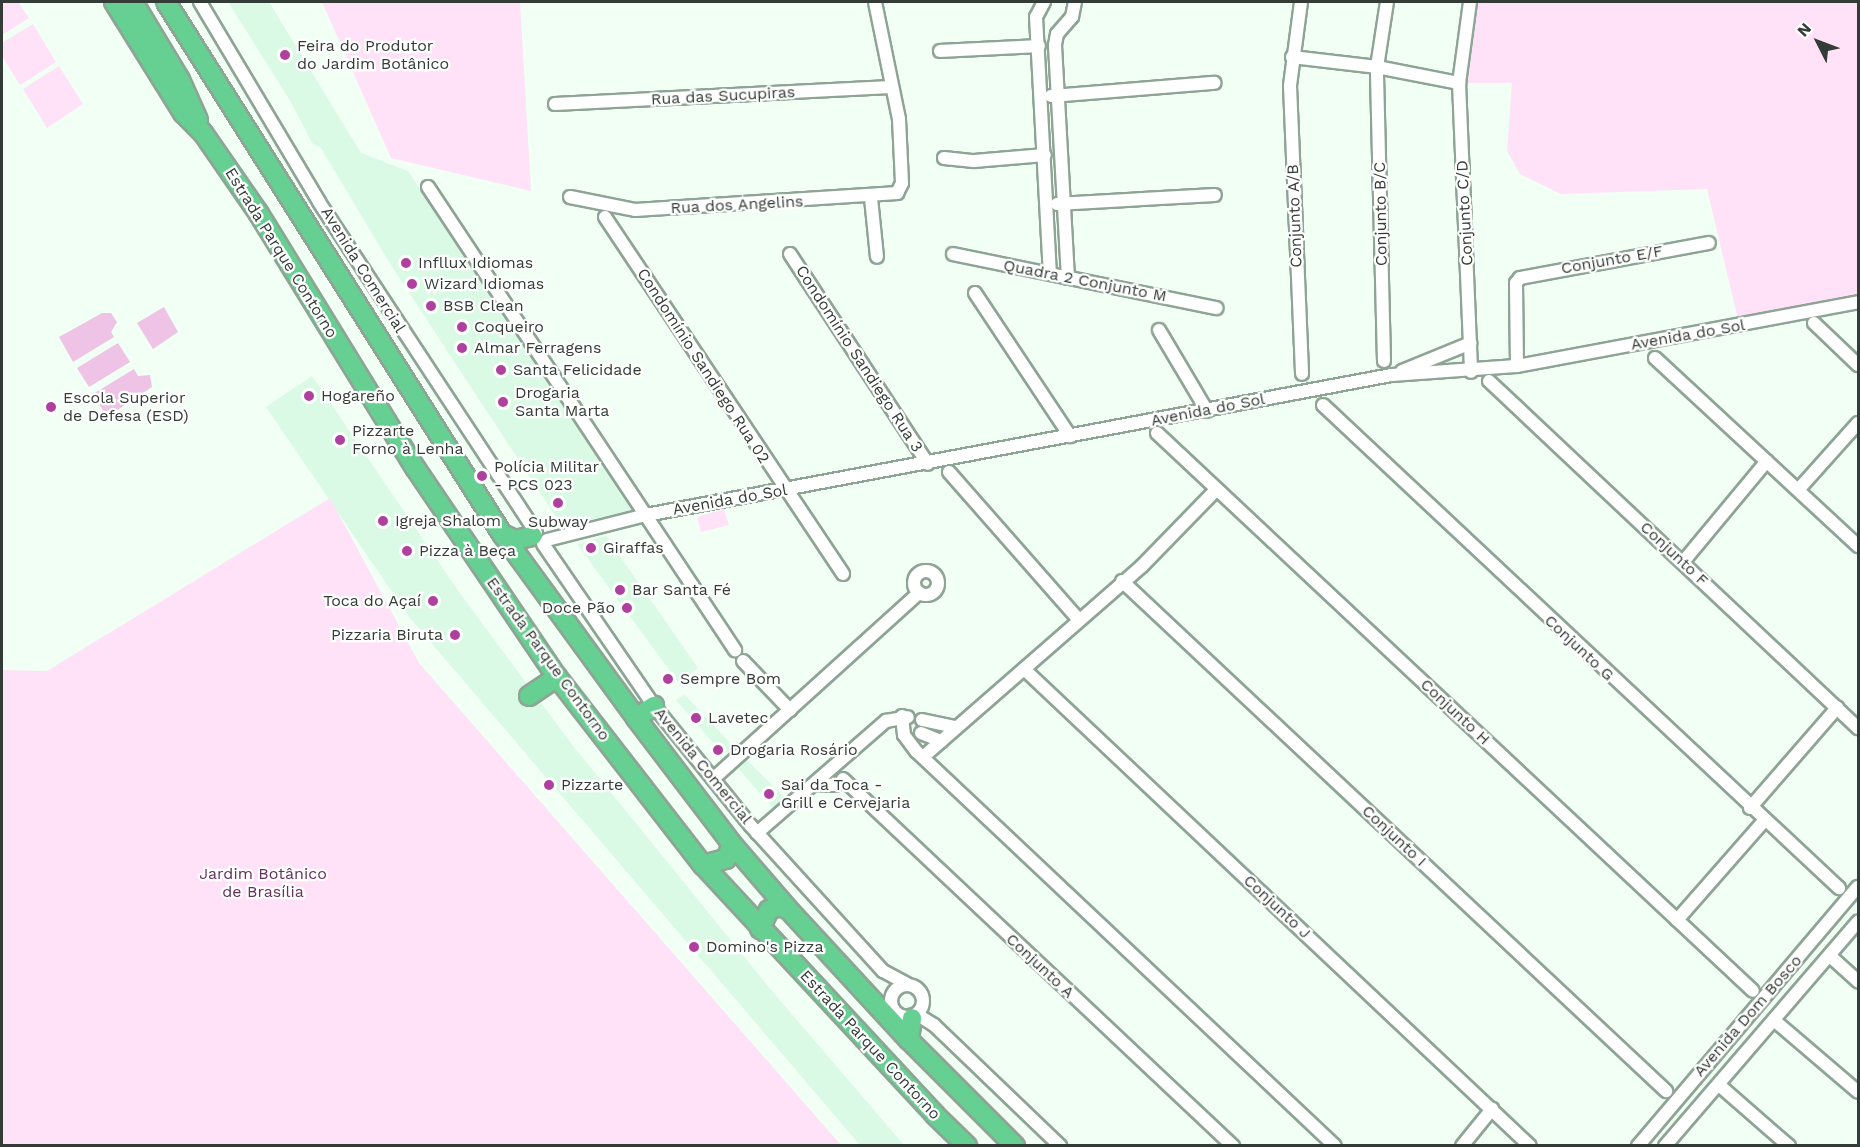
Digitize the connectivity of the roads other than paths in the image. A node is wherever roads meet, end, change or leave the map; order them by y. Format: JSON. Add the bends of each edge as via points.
{"nodes":[{"id":1,"x":114,"y":2,"type":"edge"},
{"id":2,"x":133,"y":2,"type":"edge"},
{"id":3,"x":153,"y":2,"type":"edge"},
{"id":4,"x":166,"y":2,"type":"edge"},
{"id":5,"x":200,"y":2,"type":"edge"},
{"id":6,"x":875,"y":2,"type":"edge"},
{"id":7,"x":1044,"y":2,"type":"edge"},
{"id":8,"x":1075,"y":2,"type":"edge"},
{"id":9,"x":1300,"y":2,"type":"edge"},
{"id":10,"x":1387,"y":2,"type":"edge"},
{"id":11,"x":1470,"y":2,"type":"edge"},
{"id":12,"x":1039,"y":46,"type":"junction"},
{"id":13,"x":940,"y":51,"type":"dead end"},
{"id":14,"x":1292,"y":57,"type":"junction"},
{"id":15,"x":1377,"y":67,"type":"junction"},
{"id":16,"x":1214,"y":83,"type":"dead end"},
{"id":17,"x":1459,"y":83,"type":"junction"},
{"id":18,"x":219,"y":86,"type":"junction"},
{"id":19,"x":891,"y":87,"type":"junction"},
{"id":20,"x":1058,"y":95,"type":"junction"},
{"id":21,"x":1041,"y":96,"type":"junction"},
{"id":22,"x":555,"y":104,"type":"dead end"},
{"id":23,"x":203,"y":133,"type":"junction"},
{"id":24,"x":1045,"y":155,"type":"junction"},
{"id":25,"x":944,"y":158,"type":"dead end"},
{"id":26,"x":428,"y":187,"type":"dead end"},
{"id":27,"x":1215,"y":195,"type":"dead end"},
{"id":28,"x":570,"y":197,"type":"dead end"},
{"id":29,"x":871,"y":198,"type":"junction"},
{"id":30,"x":1047,"y":204,"type":"junction"},
{"id":31,"x":1064,"y":204,"type":"junction"},
{"id":32,"x":605,"y":217,"type":"dead end"},
{"id":33,"x":1709,"y":243,"type":"dead end"},
{"id":34,"x":790,"y":254,"type":"dead end"},
{"id":35,"x":953,"y":254,"type":"dead end"},
{"id":36,"x":877,"y":257,"type":"dead end"},
{"id":37,"x":1050,"y":274,"type":"junction"},
{"id":38,"x":1068,"y":278,"type":"junction"},
{"id":39,"x":975,"y":293,"type":"dead end"},
{"id":40,"x":1858,"y":302,"type":"edge"},
{"id":41,"x":1217,"y":308,"type":"dead end"},
{"id":42,"x":1814,"y":323,"type":"dead end"},
{"id":43,"x":1159,"y":330,"type":"dead end"},
{"id":44,"x":1468,"y":345,"type":"junction"},
{"id":45,"x":1437,"y":358,"type":"junction"},
{"id":46,"x":1655,"y":358,"type":"dead end"},
{"id":47,"x":1384,"y":361,"type":"dead end"},
{"id":48,"x":1858,"y":365,"type":"edge"},
{"id":49,"x":1517,"y":366,"type":"junction"},
{"id":50,"x":1471,"y":372,"type":"junction"},
{"id":51,"x":1438,"y":373,"type":"junction"},
{"id":52,"x":1302,"y":374,"type":"dead end"},
{"id":53,"x":1391,"y":375,"type":"junction"},
{"id":54,"x":1489,"y":381,"type":"dead end"},
{"id":55,"x":1323,"y":405,"type":"dead end"},
{"id":56,"x":1207,"y":411,"type":"junction"},
{"id":57,"x":1858,"y":423,"type":"edge"},
{"id":58,"x":1157,"y":433,"type":"dead end"},
{"id":59,"x":1070,"y":436,"type":"junction"},
{"id":60,"x":1767,"y":461,"type":"junction"},
{"id":61,"x":928,"y":464,"type":"junction"},
{"id":62,"x":949,"y":472,"type":"dead end"},
{"id":63,"x":1215,"y":486,"type":"junction"},
{"id":64,"x":786,"y":490,"type":"junction"},
{"id":65,"x":1798,"y":490,"type":"junction"},
{"id":66,"x":646,"y":515,"type":"junction"},
{"id":67,"x":502,"y":534,"type":"junction"},
{"id":68,"x":540,"y":538,"type":"junction"},
{"id":69,"x":1858,"y":546,"type":"edge"},
{"id":70,"x":520,"y":560,"type":"junction"},
{"id":71,"x":1683,"y":562,"type":"junction"},
{"id":72,"x":843,"y":574,"type":"dead end"},
{"id":73,"x":1122,"y":581,"type":"junction"},
{"id":74,"x":919,"y":593,"type":"dead end"},
{"id":75,"x":1079,"y":620,"type":"junction"},
{"id":76,"x":735,"y":650,"type":"dead end"},
{"id":77,"x":743,"y":661,"type":"dead end"},
{"id":78,"x":1024,"y":669,"type":"junction"},
{"id":79,"x":557,"y":677,"type":"junction"},
{"id":80,"x":530,"y":696,"type":"dead end"},
{"id":81,"x":654,"y":706,"type":"junction"},
{"id":82,"x":1837,"y":708,"type":"junction"},
{"id":83,"x":790,"y":710,"type":"junction"},
{"id":84,"x":636,"y":718,"type":"junction"},
{"id":85,"x":922,"y":720,"type":"dead end"},
{"id":86,"x":909,"y":725,"type":"junction"},
{"id":87,"x":954,"y":727,"type":"junction"},
{"id":88,"x":1858,"y":728,"type":"edge"},
{"id":89,"x":941,"y":741,"type":"junction"},
{"id":90,"x":923,"y":757,"type":"junction"},
{"id":91,"x":713,"y":779,"type":"junction"},
{"id":92,"x":839,"y":779,"type":"junction"},
{"id":93,"x":814,"y":784,"type":"junction"},
{"id":94,"x":1750,"y":808,"type":"junction"},
{"id":95,"x":1764,"y":821,"type":"junction"},
{"id":96,"x":757,"y":833,"type":"junction"},
{"id":97,"x":732,"y":844,"type":"junction"},
{"id":98,"x":703,"y":865,"type":"junction"},
{"id":99,"x":1858,"y":887,"type":"edge"},
{"id":100,"x":1839,"y":888,"type":"dead end"},
{"id":101,"x":788,"y":909,"type":"junction"},
{"id":102,"x":1677,"y":920,"type":"junction"},
{"id":103,"x":1858,"y":922,"type":"edge"},
{"id":104,"x":760,"y":929,"type":"junction"},
{"id":105,"x":1830,"y":956,"type":"junction"},
{"id":106,"x":1858,"y":981,"type":"edge"},
{"id":107,"x":896,"y":990,"type":"junction"},
{"id":108,"x":1753,"y":991,"type":"dead end"},
{"id":109,"x":867,"y":995,"type":"junction"},
{"id":110,"x":918,"y":1013,"type":"junction"},
{"id":111,"x":1774,"y":1020,"type":"junction"},
{"id":112,"x":909,"y":1040,"type":"junction"},
{"id":113,"x":1719,"y":1085,"type":"junction"},
{"id":114,"x":1666,"y":1091,"type":"dead end"},
{"id":115,"x":1858,"y":1092,"type":"edge"},
{"id":116,"x":1492,"y":1109,"type":"junction"},
{"id":117,"x":968,"y":1146,"type":"edge"},
{"id":118,"x":1016,"y":1146,"type":"edge"},
{"id":119,"x":1060,"y":1146,"type":"edge"},
{"id":120,"x":1233,"y":1146,"type":"edge"},
{"id":121,"x":1335,"y":1146,"type":"edge"},
{"id":122,"x":1462,"y":1146,"type":"edge"},
{"id":123,"x":1530,"y":1146,"type":"edge"},
{"id":124,"x":1638,"y":1146,"type":"edge"},
{"id":125,"x":1665,"y":1146,"type":"edge"},
{"id":126,"x":1789,"y":1146,"type":"edge"}],
"edges":[{"from":1,"to":23,"type":"highway","name":"Estrada Parque Contorno","via":[[183,113]]},
{"from":2,"to":23,"type":"highway","via":[[180,80]]},
{"from":3,"to":18,"type":"highway","via":[[177,39]]},
{"from":4,"to":18,"type":"highway","name":"Estrada Parque Contorno"},
{"from":5,"to":68,"type":"street","name":"Avenida Comercial","via":[[326,212]]},
{"from":6,"to":19,"type":"street"},
{"from":7,"to":12,"type":"street","via":[[1036,17]]},
{"from":8,"to":20,"type":"street","via":[[1072,17],[1055,40]]},
{"from":9,"to":14,"type":"street","name":"Conjunto A/B"},
{"from":10,"to":15,"type":"street","name":"Conjunto B/C"},
{"from":11,"to":17,"type":"street","name":"Conjunto C/D"},
{"from":12,"to":13,"type":"street"},
{"from":12,"to":21,"type":"street"},
{"from":14,"to":15,"type":"street"},
{"from":14,"to":52,"type":"street","name":"Conjunto A/B"},
{"from":15,"to":17,"type":"street"},
{"from":15,"to":47,"type":"street","name":"Conjunto B/C"},
{"from":16,"to":20,"type":"street"},
{"from":17,"to":44,"type":"street","name":"Conjunto C/D"},
{"from":18,"to":67,"type":"highway","name":"Estrada Parque Contorno"},
{"from":19,"to":22,"type":"street","name":"Rua das Sucupiras"},
{"from":19,"to":29,"type":"street","name":"Rua dos Angelins","via":[[899,119],[902,187],[895,195]]},
{"from":20,"to":21,"type":"street"},
{"from":20,"to":31,"type":"street"},
{"from":21,"to":24,"type":"street"},
{"from":23,"to":79,"type":"highway","name":"Estrada Parque Contorno","via":[[259,214],[416,469]]},
{"from":24,"to":25,"type":"street","via":[[974,161]]},
{"from":24,"to":30,"type":"street"},
{"from":26,"to":66,"type":"street"},
{"from":27,"to":31,"type":"street"},
{"from":28,"to":29,"type":"street","name":"Rua dos Angelins","via":[[635,210]]},
{"from":29,"to":36,"type":"street"},
{"from":30,"to":31,"type":"street"},
{"from":30,"to":37,"type":"street"},
{"from":31,"to":38,"type":"street"},
{"from":32,"to":64,"type":"street","name":"Condomínio Sandiego Rua 02"},
{"from":33,"to":49,"type":"street","name":"Conjunto E/F","via":[[1517,280]]},
{"from":34,"to":61,"type":"street","name":"Condomínio Sandiego Rua 3"},
{"from":35,"to":37,"type":"street","name":"Quadra 2 Conjunto M"},
{"from":37,"to":38,"type":"street","name":"Quadra 2 Conjunto M"},
{"from":38,"to":41,"type":"street","name":"Quadra 2 Conjunto M"},
{"from":39,"to":59,"type":"street"},
{"from":40,"to":49,"type":"street","name":"Avenida do Sol"},
{"from":42,"to":48,"type":"street"},
{"from":43,"to":56,"type":"street"},
{"from":44,"to":45,"type":"street"},
{"from":44,"to":50,"type":"street","name":"Conjunto C/D"},
{"from":44,"to":51,"type":"street"},
{"from":45,"to":51,"type":"street"},
{"from":45,"to":53,"type":"street"},
{"from":46,"to":60,"type":"street"},
{"from":49,"to":50,"type":"street","name":"Avenida do Sol"},
{"from":50,"to":51,"type":"street","name":"Avenida do Sol"},
{"from":51,"to":53,"type":"street","name":"Avenida do Sol"},
{"from":53,"to":56,"type":"street","name":"Avenida do Sol"},
{"from":54,"to":71,"type":"street","name":"Conjunto F"},
{"from":55,"to":94,"type":"street","name":"Conjunto G"},
{"from":56,"to":59,"type":"street","name":"Avenida do Sol"},
{"from":57,"to":65,"type":"street"},
{"from":58,"to":63,"type":"street","name":"Conjunto H"},
{"from":59,"to":61,"type":"street","name":"Avenida do Sol"},
{"from":60,"to":65,"type":"street"},
{"from":60,"to":71,"type":"street"},
{"from":61,"to":64,"type":"street","name":"Avenida do Sol"},
{"from":62,"to":75,"type":"street"},
{"from":63,"to":73,"type":"street"},
{"from":63,"to":102,"type":"street","name":"Conjunto H"},
{"from":64,"to":66,"type":"street","name":"Avenida do Sol"},
{"from":64,"to":72,"type":"street","name":"Condomínio Sandiego Rua 02"},
{"from":65,"to":69,"type":"street"},
{"from":66,"to":68,"type":"street","name":"Avenida do Sol"},
{"from":66,"to":76,"type":"street"},
{"from":67,"to":68,"type":"highway","via":[[515,540]]},
{"from":67,"to":70,"type":"highway","name":"Estrada Parque Contorno"},
{"from":68,"to":70,"type":"highway"},
{"from":68,"to":81,"type":"street","name":"Avenida Comercial"},
{"from":70,"to":84,"type":"highway","name":"Estrada Parque Contorno"},
{"from":71,"to":82,"type":"street","name":"Conjunto F"},
{"from":73,"to":75,"type":"street"},
{"from":73,"to":114,"type":"street","name":"Conjunto I"},
{"from":74,"to":83,"type":"street"},
{"from":75,"to":78,"type":"street"},
{"from":77,"to":83,"type":"street"},
{"from":78,"to":87,"type":"street"},
{"from":78,"to":116,"type":"street","name":"Conjunto J"},
{"from":79,"to":80,"type":"highway"},
{"from":79,"to":98,"type":"highway","name":"Estrada Parque Contorno"},
{"from":81,"to":84,"type":"highway"},
{"from":81,"to":91,"type":"street","name":"Avenida Comercial"},
{"from":82,"to":88,"type":"street","name":"Conjunto F"},
{"from":82,"to":94,"type":"street"},
{"from":83,"to":91,"type":"street"},
{"from":84,"to":97,"type":"highway","name":"Estrada Parque Contorno"},
{"from":85,"to":87,"type":"street"},
{"from":86,"to":89,"type":"street"},
{"from":86,"to":90,"type":"street"},
{"from":86,"to":92,"type":"street","via":[[879,726]]},
{"from":87,"to":89,"type":"street"},
{"from":89,"to":90,"type":"street"},
{"from":90,"to":121,"type":"street"},
{"from":91,"to":96,"type":"street","name":"Avenida Comercial"},
{"from":92,"to":93,"type":"street"},
{"from":92,"to":93,"type":"street"},
{"from":92,"to":120,"type":"street","name":"Conjunto A"},
{"from":93,"to":96,"type":"street"},
{"from":94,"to":95,"type":"street","name":"Conjunto G"},
{"from":95,"to":100,"type":"street","name":"Conjunto G"},
{"from":95,"to":102,"type":"street"},
{"from":96,"to":107,"type":"street","name":"Avenida Comercial"},
{"from":97,"to":98,"type":"highway","via":[[726,859]]},
{"from":97,"to":101,"type":"highway","name":"Estrada Parque Contorno"},
{"from":98,"to":104,"type":"highway","name":"Estrada Parque Contorno"},
{"from":99,"to":124,"type":"street","name":"Avenida Dom Bosco"},
{"from":101,"to":104,"type":"highway","via":[[769,910]]},
{"from":101,"to":109,"type":"highway","name":"Estrada Parque Contorno"},
{"from":102,"to":108,"type":"street","name":"Conjunto H"},
{"from":103,"to":105,"type":"street"},
{"from":104,"to":117,"type":"highway","name":"Estrada Parque Contorno"},
{"from":105,"to":106,"type":"street"},
{"from":105,"to":111,"type":"street"},
{"from":107,"to":109,"type":"highway"},
{"from":107,"to":110,"type":"street","name":"Avenida Comercial","via":[[896,1009]]},
{"from":107,"to":110,"type":"street","name":"Avenida Comercial","via":[[920,994]]},
{"from":109,"to":112,"type":"highway","name":"Estrada Parque Contorno"},
{"from":110,"to":112,"type":"highway"},
{"from":110,"to":119,"type":"street","name":"Avenida Comercial"},
{"from":111,"to":113,"type":"street"},
{"from":111,"to":115,"type":"street"},
{"from":112,"to":118,"type":"highway","name":"Estrada Parque Contorno"},
{"from":113,"to":125,"type":"street"},
{"from":113,"to":126,"type":"street"},
{"from":116,"to":122,"type":"street"},
{"from":116,"to":123,"type":"street","name":"Conjunto J"}]}
